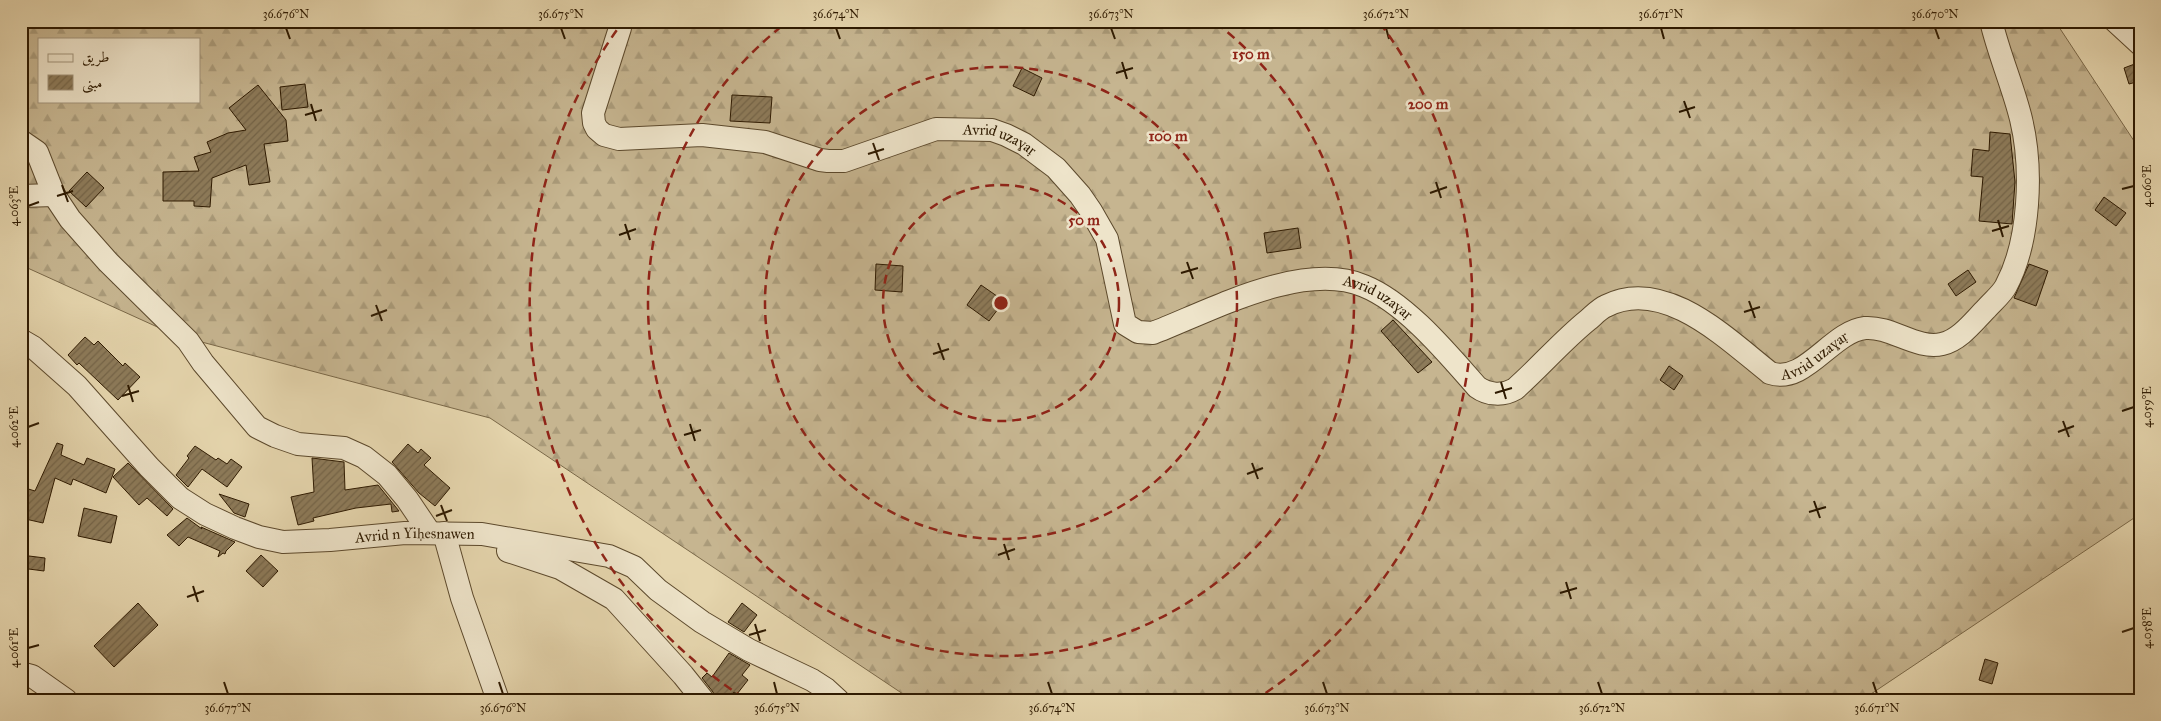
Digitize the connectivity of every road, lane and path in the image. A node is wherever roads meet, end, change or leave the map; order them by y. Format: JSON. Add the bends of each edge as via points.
{"nodes":[{"id":1,"x":620,"y":21,"type":"edge"},
{"id":2,"x":1991,"y":21,"type":"edge"},
{"id":3,"x":2115,"y":21,"type":"edge"},
{"id":4,"x":2140,"y":44,"type":"edge"},
{"id":5,"x":21,"y":141,"type":"edge"},
{"id":6,"x":54,"y":195,"type":"junction"},
{"id":7,"x":21,"y":196,"type":"edge"},
{"id":8,"x":21,"y":340,"type":"edge"},
{"id":9,"x":437,"y":533,"type":"junction"},
{"id":10,"x":482,"y":534,"type":"junction"},
{"id":11,"x":21,"y":673,"type":"edge"},
{"id":12,"x":66,"y":700,"type":"edge"},
{"id":13,"x":498,"y":700,"type":"edge"},
{"id":14,"x":703,"y":700,"type":"edge"},
{"id":15,"x":838,"y":700,"type":"edge"}],
"edges":[{"from":1,"to":2,"type":"street","name":"Avrid uzaɣaṛ","via":[[593,112],[594,123],[604,135],[618,139],[702,135],[765,142],[820,160],[844,161],[936,129],[992,130],[1024,144],[1056,168],[1091,211],[1107,239],[1124,324],[1130,329],[1153,333],[1270,287],[1341,279],[1374,291],[1408,315],[1477,387],[1496,394],[1515,389],[1605,306],[1638,297],[1662,300],[1683,310],[1778,376],[1804,367],[1842,337],[1864,328],[1941,345],[1961,334],[2005,288],[2019,250],[2025,218],[2028,185],[2021,119]]},
{"from":3,"to":4,"type":"street"},
{"from":5,"to":6,"type":"street","via":[[37,152]]},
{"from":6,"to":7,"type":"street"},
{"from":6,"to":9,"type":"street","via":[[70,219],[108,262],[188,341],[257,427],[298,444],[344,448],[364,457],[386,475]]},
{"from":8,"to":9,"type":"street","name":"Avrid n Yiḥesnawen","via":[[77,386],[148,467],[180,498],[205,514],[260,537],[283,542]]},
{"from":9,"to":10,"type":"street","name":"Avrid n Yiḥesnawen"},
{"from":9,"to":13,"type":"street"},
{"from":10,"to":14,"type":"street","via":[[516,555],[560,568],[614,599]]},
{"from":10,"to":15,"type":"street","name":"Avrid n Yiḥesnawen","via":[[577,549],[625,562],[702,622],[749,650],[826,688]]},
{"from":11,"to":12,"type":"street","via":[[32,676]]}]}
